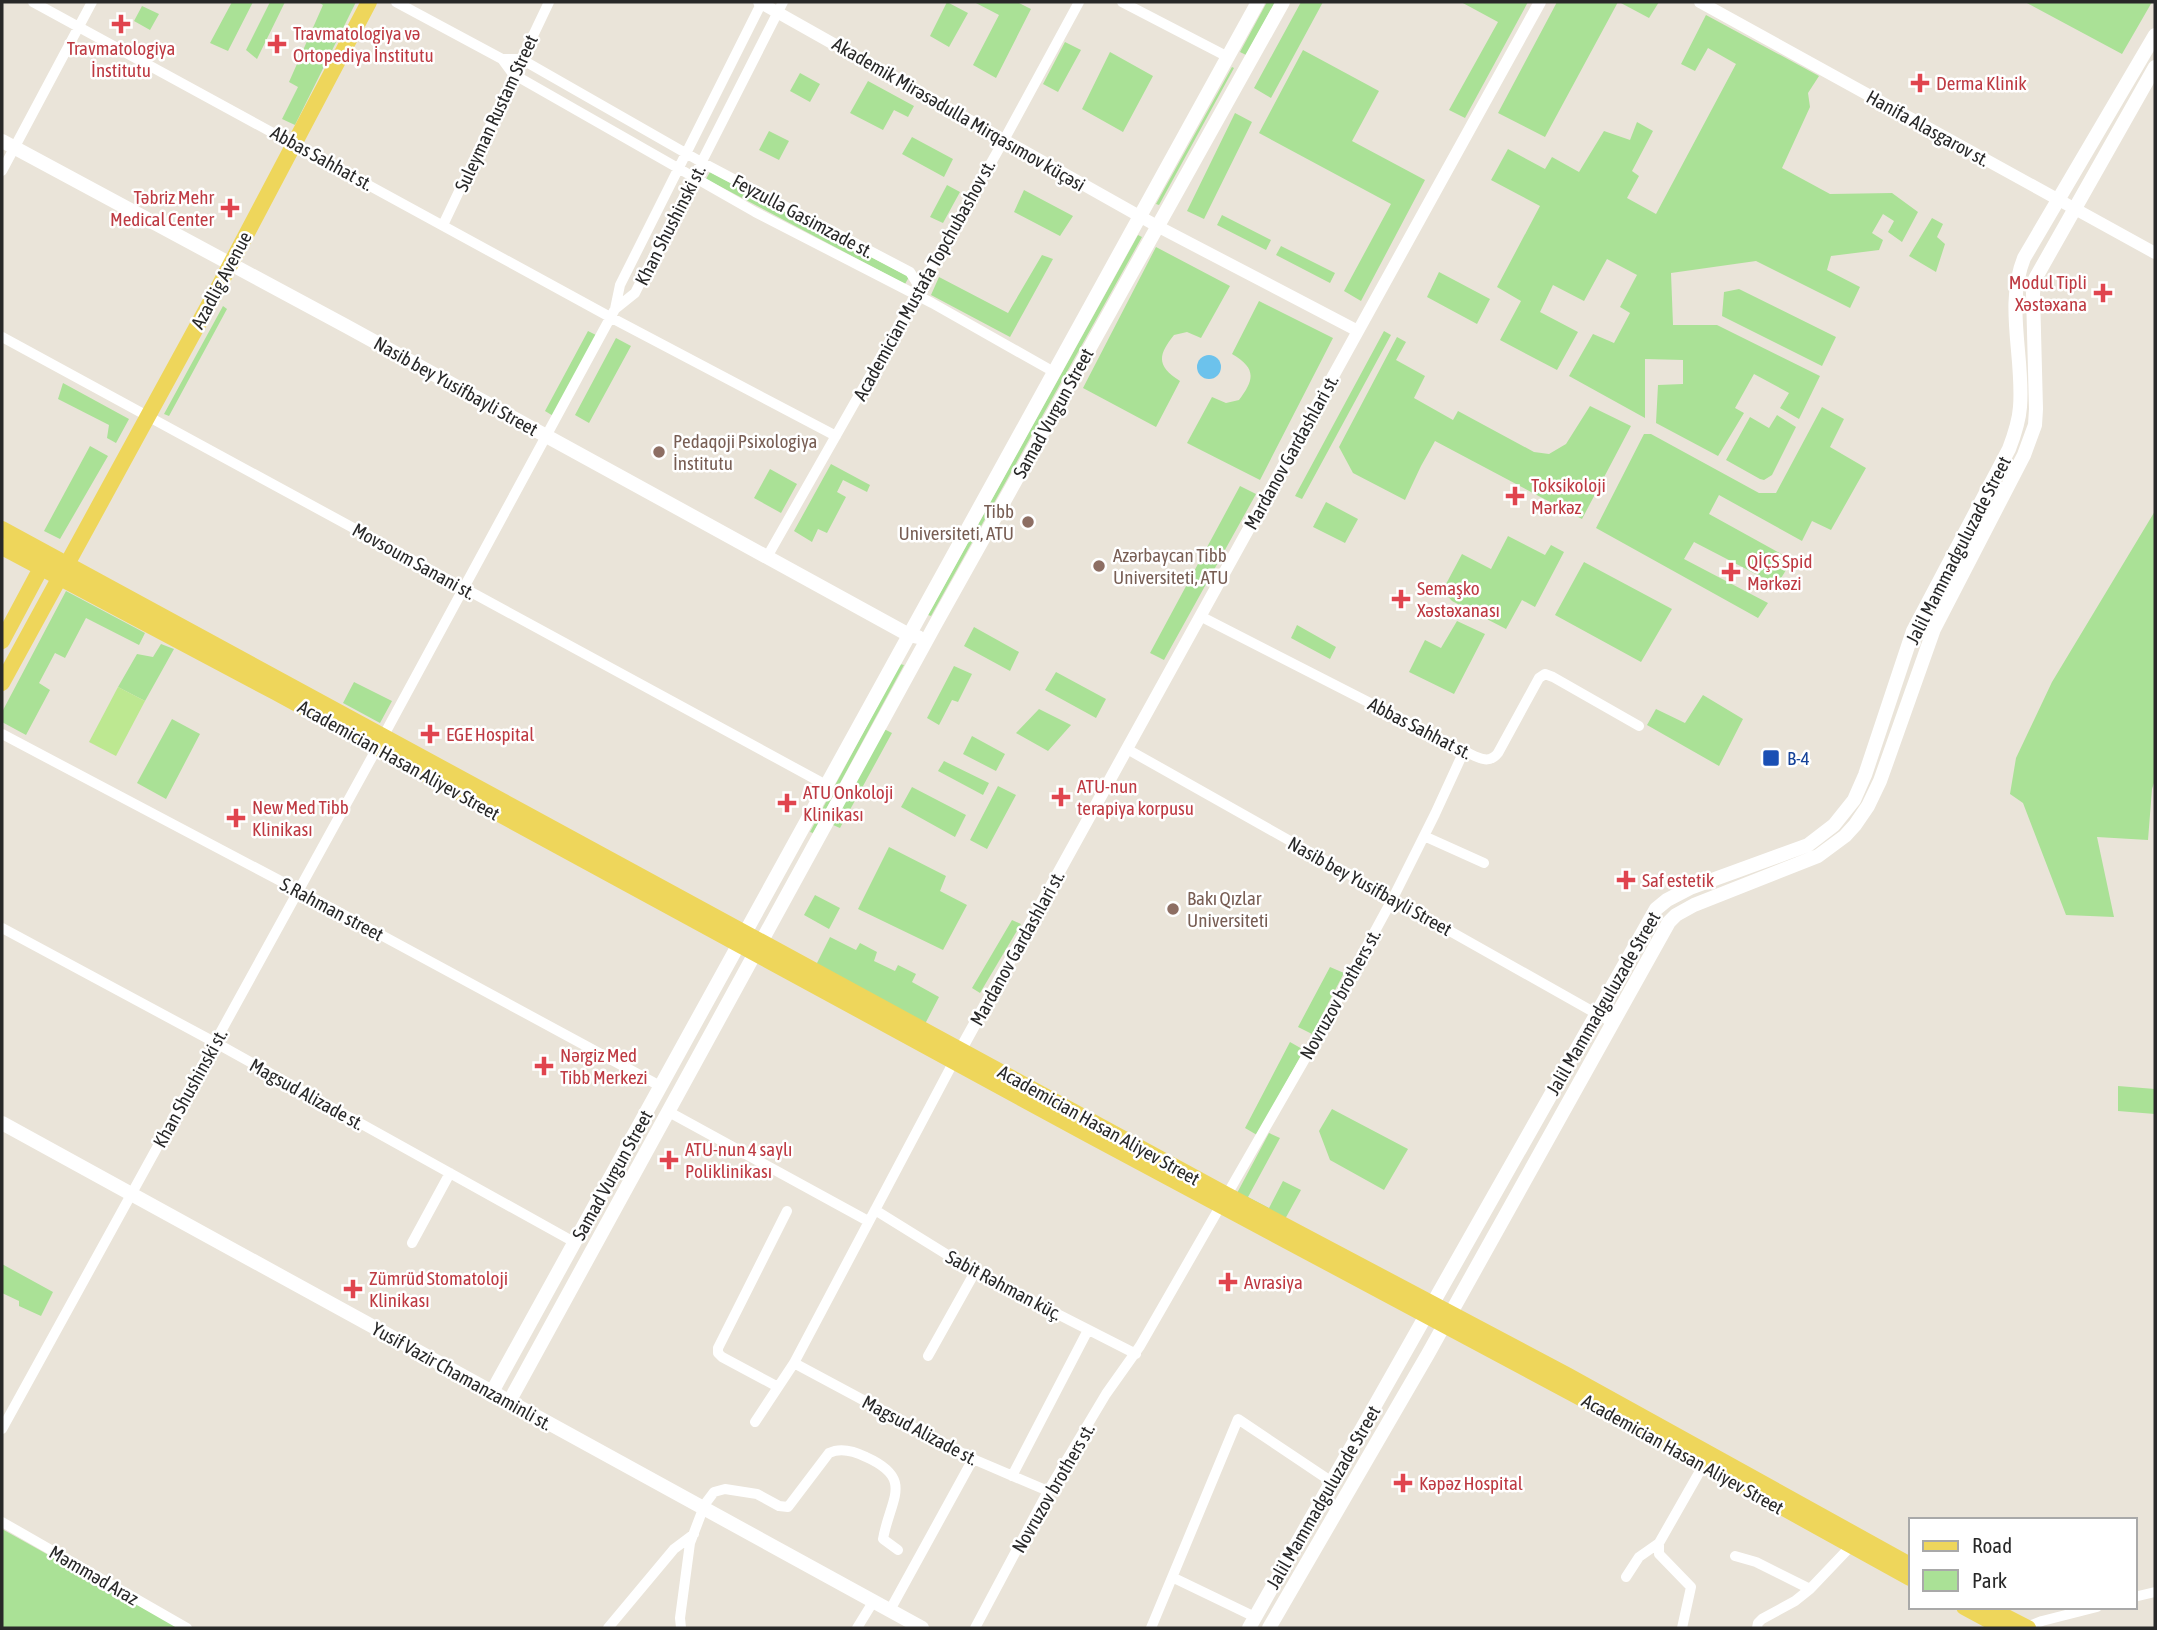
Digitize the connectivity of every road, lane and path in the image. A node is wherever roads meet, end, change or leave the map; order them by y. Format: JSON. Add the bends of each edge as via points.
{"nodes":[{"id":1,"x":33,"y":2,"type":"edge"},
{"id":2,"x":92,"y":2,"type":"edge"},
{"id":3,"x":369,"y":2,"type":"edge"},
{"id":4,"x":396,"y":2,"type":"edge"},
{"id":5,"x":549,"y":2,"type":"edge"},
{"id":6,"x":761,"y":2,"type":"edge"},
{"id":7,"x":1079,"y":2,"type":"edge"},
{"id":8,"x":1122,"y":2,"type":"edge"},
{"id":9,"x":1258,"y":2,"type":"edge"},
{"id":10,"x":1283,"y":2,"type":"edge"},
{"id":11,"x":1539,"y":2,"type":"edge"},
{"id":12,"x":1700,"y":2,"type":"edge"},
{"id":13,"x":781,"y":7,"type":"edge"},
{"id":14,"x":80,"y":26,"type":"junction"},
{"id":15,"x":2155,"y":34,"type":"edge"},
{"id":16,"x":1228,"y":57,"type":"junction"},
{"id":17,"x":502,"y":59,"type":"junction"},
{"id":18,"x":521,"y":59,"type":"junction"},
{"id":19,"x":1246,"y":67,"type":"junction"},
{"id":20,"x":2155,"y":67,"type":"edge"},
{"id":21,"x":513,"y":74,"type":"junction"},
{"id":22,"x":1004,"y":140,"type":"junction"},
{"id":23,"x":295,"y":143,"type":"junction"},
{"id":24,"x":8,"y":144,"type":"edge"},
{"id":25,"x":687,"y":154,"type":"junction"},
{"id":26,"x":703,"y":163,"type":"junction"},
{"id":27,"x":680,"y":167,"type":"junction"},
{"id":28,"x":2,"y":172,"type":"edge"},
{"id":29,"x":695,"y":178,"type":"junction"},
{"id":30,"x":2059,"y":201,"type":"junction"},
{"id":31,"x":2074,"y":209,"type":"junction"},
{"id":32,"x":1140,"y":217,"type":"junction"},
{"id":33,"x":443,"y":225,"type":"junction"},
{"id":34,"x":1157,"y":226,"type":"junction"},
{"id":35,"x":2155,"y":253,"type":"edge"},
{"id":36,"x":230,"y":264,"type":"junction"},
{"id":37,"x":921,"y":294,"type":"junction"},
{"id":38,"x":612,"y":313,"type":"junction"},
{"id":39,"x":2017,"y":313,"type":"junction"},
{"id":40,"x":2033,"y":315,"type":"junction"},
{"id":41,"x":1358,"y":331,"type":"junction"},
{"id":42,"x":2,"y":337,"type":"edge"},
{"id":43,"x":1054,"y":372,"type":"junction"},
{"id":44,"x":2019,"y":414,"type":"junction"},
{"id":45,"x":146,"y":415,"type":"junction"},
{"id":46,"x":2036,"y":417,"type":"junction"},
{"id":47,"x":546,"y":435,"type":"junction"},
{"id":48,"x":836,"y":436,"type":"junction"},
{"id":49,"x":2,"y":529,"type":"edge"},
{"id":50,"x":2,"y":547,"type":"edge"},
{"id":51,"x":767,"y":556,"type":"junction"},
{"id":52,"x":37,"y":565,"type":"junction"},
{"id":53,"x":67,"y":574,"type":"junction"},
{"id":54,"x":463,"y":588,"type":"junction"},
{"id":55,"x":1200,"y":616,"type":"junction"},
{"id":56,"x":932,"y":631,"type":"junction"},
{"id":57,"x":909,"y":635,"type":"junction"},
{"id":58,"x":2,"y":641,"type":"edge"},
{"id":59,"x":2,"y":683,"type":"edge"},
{"id":60,"x":1639,"y":726,"type":"dead end"},
{"id":61,"x":2,"y":734,"type":"edge"},
{"id":62,"x":381,"y":742,"type":"junction"},
{"id":63,"x":1127,"y":750,"type":"junction"},
{"id":64,"x":1464,"y":751,"type":"junction"},
{"id":65,"x":826,"y":785,"type":"junction"},
{"id":66,"x":799,"y":834,"type":"junction"},
{"id":67,"x":1424,"y":836,"type":"junction"},
{"id":68,"x":816,"y":843,"type":"junction"},
{"id":69,"x":1484,"y":863,"type":"dead end"},
{"id":70,"x":298,"y":890,"type":"junction"},
{"id":71,"x":1393,"y":898,"type":"junction"},
{"id":72,"x":1667,"y":900,"type":"junction"},
{"id":73,"x":1676,"y":915,"type":"junction"},
{"id":74,"x":2,"y":928,"type":"edge"},
{"id":75,"x":736,"y":937,"type":"junction"},
{"id":76,"x":762,"y":951,"type":"junction"},
{"id":77,"x":1596,"y":1013,"type":"junction"},
{"id":78,"x":1613,"y":1023,"type":"junction"},
{"id":79,"x":216,"y":1043,"type":"junction"},
{"id":80,"x":957,"y":1055,"type":"junction"},
{"id":81,"x":660,"y":1086,"type":"junction"},
{"id":82,"x":668,"y":1112,"type":"junction"},
{"id":83,"x":2,"y":1123,"type":"edge"},
{"id":84,"x":450,"y":1173,"type":"junction"},
{"id":85,"x":131,"y":1194,"type":"junction"},
{"id":86,"x":1224,"y":1200,"type":"junction"},
{"id":87,"x":875,"y":1210,"type":"junction"},
{"id":88,"x":787,"y":1211,"type":"dead end"},
{"id":89,"x":868,"y":1221,"type":"junction"},
{"id":90,"x":412,"y":1242,"type":"dead end"},
{"id":91,"x":574,"y":1242,"type":"junction"},
{"id":92,"x":975,"y":1272,"type":"junction"},
{"id":93,"x":1426,"y":1309,"type":"junction"},
{"id":94,"x":1450,"y":1322,"type":"junction"},
{"id":95,"x":1088,"y":1330,"type":"junction"},
{"id":96,"x":1136,"y":1354,"type":"junction"},
{"id":97,"x":928,"y":1356,"type":"dead end"},
{"id":98,"x":794,"y":1363,"type":"junction"},
{"id":99,"x":778,"y":1387,"type":"junction"},
{"id":100,"x":492,"y":1392,"type":"junction"},
{"id":101,"x":509,"y":1402,"type":"junction"},
{"id":102,"x":755,"y":1422,"type":"dead end"},
{"id":103,"x":2,"y":1429,"type":"edge"},
{"id":104,"x":973,"y":1459,"type":"junction"},
{"id":105,"x":1704,"y":1464,"type":"junction"},
{"id":106,"x":1012,"y":1476,"type":"junction"},
{"id":107,"x":1332,"y":1482,"type":"junction"},
{"id":108,"x":1048,"y":1491,"type":"junction"},
{"id":109,"x":702,"y":1508,"type":"junction"},
{"id":110,"x":2,"y":1522,"type":"edge"},
{"id":111,"x":694,"y":1534,"type":"junction"},
{"id":112,"x":1659,"y":1543,"type":"junction"},
{"id":113,"x":1851,"y":1546,"type":"junction"},
{"id":114,"x":898,"y":1550,"type":"dead end"},
{"id":115,"x":1735,"y":1556,"type":"dead end"},
{"id":116,"x":1287,"y":1561,"type":"junction"},
{"id":117,"x":1909,"y":1564,"type":"edge"},
{"id":118,"x":1303,"y":1570,"type":"junction"},
{"id":119,"x":1626,"y":1577,"type":"dead end"},
{"id":120,"x":1909,"y":1577,"type":"edge"},
{"id":121,"x":1174,"y":1578,"type":"junction"},
{"id":122,"x":1810,"y":1589,"type":"junction"},
{"id":123,"x":2155,"y":1591,"type":"edge"},
{"id":124,"x":2136,"y":1596,"type":"edge"},
{"id":125,"x":873,"y":1602,"type":"junction"},
{"id":126,"x":1969,"y":1609,"type":"edge"},
{"id":127,"x":2090,"y":1609,"type":"edge"},
{"id":128,"x":890,"y":1610,"type":"junction"},
{"id":129,"x":1994,"y":1620,"type":"edge"},
{"id":130,"x":1252,"y":1622,"type":"edge"},
{"id":131,"x":187,"y":1628,"type":"edge"},
{"id":132,"x":608,"y":1628,"type":"edge"},
{"id":133,"x":681,"y":1628,"type":"edge"},
{"id":134,"x":857,"y":1628,"type":"edge"},
{"id":135,"x":922,"y":1628,"type":"edge"},
{"id":136,"x":975,"y":1628,"type":"edge"},
{"id":137,"x":1152,"y":1628,"type":"edge"},
{"id":138,"x":1269,"y":1628,"type":"edge"},
{"id":139,"x":1682,"y":1628,"type":"edge"},
{"id":140,"x":1757,"y":1628,"type":"edge"},
{"id":141,"x":2026,"y":1628,"type":"edge"}],
"edges":[{"from":1,"to":14,"type":"street","name":"Abbas Sahhat st."},
{"from":2,"to":14,"type":"street"},
{"from":3,"to":23,"type":"main road","name":"Azadlig Avenue"},
{"from":4,"to":17,"type":"street","name":"Feyzulla Gasimzade st."},
{"from":5,"to":18,"type":"street","name":"Suleyman Rustam Street"},
{"from":6,"to":13,"type":"street","name":"Akademik Mirəsədulla Mirqasımov küçəsi"},
{"from":6,"to":25,"type":"street"},
{"from":7,"to":22,"type":"street","name":"Academician Mustafa Topchubashov st."},
{"from":8,"to":16,"type":"street"},
{"from":9,"to":16,"type":"main road","name":"Samad Vurgun Street"},
{"from":10,"to":19,"type":"main road","name":"Samad Vurgun Street"},
{"from":11,"to":41,"type":"street","name":"Mardanov Gardashlari st."},
{"from":12,"to":30,"type":"street","name":"Hanifa Alasgarov st."},
{"from":13,"to":22,"type":"street","name":"Akademik Mirəsədulla Mirqasımov küçəsi"},
{"from":13,"to":26,"type":"street","name":"Khan Shushinski st."},
{"from":14,"to":23,"type":"street","name":"Abbas Sahhat st."},
{"from":14,"to":24,"type":"street"},
{"from":15,"to":30,"type":"main road","name":"Jalil Mammadguluzade Street"},
{"from":16,"to":19,"type":"main road"},
{"from":16,"to":32,"type":"main road","name":"Samad Vurgun Street"},
{"from":17,"to":18,"type":"street","name":"Feyzulla Gasimzade st."},
{"from":17,"to":21,"type":"street","name":"Feyzulla Gasimzade st."},
{"from":18,"to":21,"type":"street","name":"Suleyman Rustam Street"},
{"from":18,"to":25,"type":"street","name":"Feyzulla Gasimzade st."},
{"from":19,"to":34,"type":"main road","name":"Samad Vurgun Street"},
{"from":20,"to":31,"type":"main road","name":"Jalil Mammadguluzade Street"},
{"from":21,"to":27,"type":"street","name":"Feyzulla Gasimzade st."},
{"from":21,"to":33,"type":"street","name":"Suleyman Rustam Street"},
{"from":22,"to":32,"type":"street","name":"Akademik Mirəsədulla Mirqasımov küçəsi"},
{"from":22,"to":37,"type":"street","name":"Academician Mustafa Topchubashov st."},
{"from":23,"to":33,"type":"street","name":"Abbas Sahhat st."},
{"from":23,"to":36,"type":"main road","name":"Azadlig Avenue"},
{"from":24,"to":28,"type":"street"},
{"from":24,"to":36,"type":"main road","name":"Nasib bey Yusifbayli Street"},
{"from":25,"to":26,"type":"street","name":"Feyzulla Gasimzade st."},
{"from":25,"to":27,"type":"street"},
{"from":26,"to":29,"type":"street","name":"Khan Shushinski st."},
{"from":26,"to":37,"type":"street","name":"Feyzulla Gasimzade st.","via":[[910,272]]},
{"from":27,"to":29,"type":"street","name":"Feyzulla Gasimzade st."},
{"from":27,"to":38,"type":"street","via":[[620,285]]},
{"from":29,"to":37,"type":"street","name":"Feyzulla Gasimzade st."},
{"from":29,"to":38,"type":"street","name":"Khan Shushinski st.","via":[[635,293]]},
{"from":30,"to":31,"type":"street","name":"Hanifa Alasgarov st."},
{"from":30,"to":39,"type":"main road","name":"Jalil Mammadguluzade Street","via":[[2024,258]]},
{"from":31,"to":35,"type":"street","name":"Hanifa Alasgarov st."},
{"from":31,"to":40,"type":"main road","name":"Jalil Mammadguluzade Street","via":[[2035,279]]},
{"from":32,"to":34,"type":"street","name":"Akademik Mirəsədulla Mirqasımov küçəsi"},
{"from":32,"to":43,"type":"main road","name":"Samad Vurgun Street"},
{"from":33,"to":38,"type":"street","name":"Abbas Sahhat st."},
{"from":34,"to":41,"type":"street"},
{"from":34,"to":56,"type":"main road","name":"Samad Vurgun Street"},
{"from":36,"to":45,"type":"main road","name":"Azadlig Avenue"},
{"from":36,"to":47,"type":"main road","name":"Nasib bey Yusifbayli Street"},
{"from":37,"to":43,"type":"street","name":"Feyzulla Gasimzade st."},
{"from":37,"to":48,"type":"street","name":"Academician Mustafa Topchubashov st."},
{"from":38,"to":47,"type":"street","name":"Khan Shushinski st."},
{"from":38,"to":48,"type":"street","name":"Abbas Sahhat st."},
{"from":39,"to":40,"type":"main road"},
{"from":39,"to":44,"type":"main road","name":"Jalil Mammadguluzade Street"},
{"from":40,"to":46,"type":"main road","name":"Jalil Mammadguluzade Street"},
{"from":41,"to":55,"type":"street","name":"Mardanov Gardashlari st."},
{"from":42,"to":45,"type":"street","name":"Movsoum Sanani st."},
{"from":43,"to":57,"type":"main road","name":"Samad Vurgun Street"},
{"from":44,"to":46,"type":"main road"},
{"from":44,"to":72,"type":"main road","name":"Jalil Mammadguluzade Street","via":[[2009,449],[1913,631],[1854,800],[1834,825],[1808,845]]},
{"from":45,"to":53,"type":"main road","name":"Azadlig Avenue"},
{"from":45,"to":54,"type":"street","name":"Movsoum Sanani st."},
{"from":46,"to":73,"type":"main road","name":"Jalil Mammadguluzade Street","via":[[2024,455],[1930,638],[1880,781],[1862,816],[1818,856]]},
{"from":47,"to":51,"type":"main road","name":"Nasib bey Yusifbayli Street"},
{"from":47,"to":54,"type":"street","name":"Khan Shushinski st."},
{"from":48,"to":51,"type":"street","name":"Academician Mustafa Topchubashov st."},
{"from":49,"to":52,"type":"main road"},
{"from":50,"to":52,"type":"main road"},
{"from":51,"to":57,"type":"main road","name":"Nasib bey Yusifbayli Street"},
{"from":52,"to":53,"type":"main road","name":"Academician Hasan Aliyev Street"},
{"from":52,"to":58,"type":"main road"},
{"from":53,"to":59,"type":"main road","name":"Azadlig Avenue"},
{"from":53,"to":62,"type":"main road","name":"Academician Hasan Aliyev Street"},
{"from":54,"to":62,"type":"street","name":"Khan Shushinski st."},
{"from":54,"to":65,"type":"street","name":"Movsoum Sanani st."},
{"from":55,"to":63,"type":"street","name":"Mardanov Gardashlari st."},
{"from":55,"to":64,"type":"street","name":"Abbas Sahhat st."},
{"from":56,"to":57,"type":"main road","via":[[923,637]]},
{"from":56,"to":68,"type":"main road","name":"Samad Vurgun Street"},
{"from":57,"to":65,"type":"main road","name":"Samad Vurgun Street"},
{"from":60,"to":64,"type":"street","name":"Abbas Sahhat st.","via":[[1545,674],[1493,759],[1487,761]]},
{"from":61,"to":70,"type":"street","name":"S.Rahman street"},
{"from":62,"to":70,"type":"street","name":"Khan Shushinski st."},
{"from":62,"to":75,"type":"main road","name":"Academician Hasan Aliyev Street"},
{"from":63,"to":71,"type":"street","name":"Nasib bey Yusifbayli Street"},
{"from":63,"to":80,"type":"street","name":"Mardanov Gardashlari st."},
{"from":64,"to":67,"type":"street","name":"Novruzov brothers st."},
{"from":65,"to":66,"type":"main road","name":"Samad Vurgun Street"},
{"from":66,"to":68,"type":"main road"},
{"from":66,"to":75,"type":"main road","name":"Samad Vurgun Street"},
{"from":67,"to":69,"type":"street"},
{"from":67,"to":71,"type":"street","name":"Novruzov brothers st."},
{"from":68,"to":76,"type":"main road","name":"Samad Vurgun Street"},
{"from":70,"to":79,"type":"street","name":"Khan Shushinski st."},
{"from":70,"to":81,"type":"street","name":"S.Rahman street"},
{"from":71,"to":77,"type":"street","name":"Nasib bey Yusifbayli Street"},
{"from":71,"to":86,"type":"street","name":"Novruzov brothers st."},
{"from":72,"to":73,"type":"main road"},
{"from":72,"to":77,"type":"main road","name":"Jalil Mammadguluzade Street","via":[[1651,916]]},
{"from":73,"to":78,"type":"main road","name":"Jalil Mammadguluzade Street"},
{"from":74,"to":79,"type":"street","name":"Magsud Alizade st."},
{"from":75,"to":76,"type":"main road","name":"Academician Hasan Aliyev Street"},
{"from":75,"to":81,"type":"main road","name":"Samad Vurgun Street"},
{"from":76,"to":80,"type":"main road","name":"Academician Hasan Aliyev Street"},
{"from":76,"to":82,"type":"main road","name":"Samad Vurgun Street"},
{"from":77,"to":78,"type":"street","name":"Nasib bey Yusifbayli Street"},
{"from":77,"to":93,"type":"main road","name":"Jalil Mammadguluzade Street"},
{"from":78,"to":94,"type":"main road","name":"Jalil Mammadguluzade Street"},
{"from":79,"to":84,"type":"street","name":"Magsud Alizade st."},
{"from":79,"to":85,"type":"street","name":"Khan Shushinski st."},
{"from":80,"to":86,"type":"main road","name":"Academician Hasan Aliyev Street"},
{"from":80,"to":87,"type":"street","name":"Mardanov Gardashlari st."},
{"from":81,"to":91,"type":"main road","name":"Samad Vurgun Street"},
{"from":82,"to":89,"type":"street"},
{"from":82,"to":101,"type":"main road","name":"Samad Vurgun Street"},
{"from":83,"to":85,"type":"main road","name":"Yusif Vazir Chamanzaminli st."},
{"from":84,"to":90,"type":"street"},
{"from":84,"to":91,"type":"street","name":"Magsud Alizade st."},
{"from":85,"to":100,"type":"main road","name":"Yusif Vazir Chamanzaminli st."},
{"from":85,"to":103,"type":"street","name":"Khan Shushinski st."},
{"from":86,"to":93,"type":"main road","name":"Academician Hasan Aliyev Street"},
{"from":86,"to":96,"type":"street","name":"Novruzov brothers st."},
{"from":87,"to":89,"type":"street","name":"Mardanov Gardashlari st."},
{"from":87,"to":92,"type":"street","name":"Sabit Rəhman küç."},
{"from":88,"to":99,"type":"street","via":[[718,1348],[722,1357]]},
{"from":89,"to":98,"type":"street","name":"Mardanov Gardashlari st."},
{"from":91,"to":100,"type":"main road","name":"Samad Vurgun Street"},
{"from":92,"to":95,"type":"street","name":"Sabit Rəhman küç."},
{"from":92,"to":97,"type":"street"},
{"from":93,"to":94,"type":"main road","name":"Academician Hasan Aliyev Street"},
{"from":93,"to":107,"type":"main road","name":"Jalil Mammadguluzade Street"},
{"from":94,"to":105,"type":"main road","name":"Academician Hasan Aliyev Street"},
{"from":94,"to":117,"type":"main road","name":"Academician Hasan Aliyev Street","via":[[1700,1448]]},
{"from":94,"to":118,"type":"main road","name":"Jalil Mammadguluzade Street"},
{"from":95,"to":96,"type":"street","name":"Sabit Rəhman küç."},
{"from":95,"to":106,"type":"street"},
{"from":96,"to":108,"type":"street","name":"Novruzov brothers st.","via":[[1106,1394]]},
{"from":98,"to":99,"type":"street","name":"Mardanov Gardashlari st."},
{"from":98,"to":104,"type":"street","name":"Magsud Alizade st."},
{"from":99,"to":102,"type":"street","name":"Mardanov Gardashlari st."},
{"from":100,"to":101,"type":"main road","name":"Yusif Vazir Chamanzaminli st."},
{"from":101,"to":109,"type":"main road","name":"Yusif Vazir Chamanzaminli st."},
{"from":104,"to":106,"type":"street","name":"Magsud Alizade st."},
{"from":104,"to":128,"type":"street"},
{"from":105,"to":112,"type":"street"},
{"from":105,"to":113,"type":"main road","name":"Academician Hasan Aliyev Street"},
{"from":106,"to":108,"type":"street","name":"Magsud Alizade st."},
{"from":107,"to":116,"type":"main road","name":"Jalil Mammadguluzade Street"},
{"from":107,"to":121,"type":"street","via":[[1238,1419]]},
{"from":108,"to":136,"type":"street","name":"Novruzov brothers st."},
{"from":109,"to":111,"type":"street"},
{"from":109,"to":114,"type":"street","via":[[714,1492],[725,1489],[757,1494],[788,1507],[829,1453],[839,1449],[855,1452],[893,1474],[894,1494],[883,1539]]},
{"from":109,"to":125,"type":"main road","name":"Yusif Vazir Chamanzaminli st."},
{"from":110,"to":131,"type":"street","name":"Məmməd Araz"},
{"from":111,"to":132,"type":"street","via":[[674,1549]]},
{"from":111,"to":133,"type":"street"},
{"from":112,"to":119,"type":"street","via":[[1639,1557]]},
{"from":112,"to":139,"type":"street","via":[[1659,1554],[1691,1587]]},
{"from":113,"to":120,"type":"main road","name":"Academician Hasan Aliyev Street"},
{"from":113,"to":122,"type":"street"},
{"from":115,"to":122,"type":"street"},
{"from":116,"to":118,"type":"main road"},
{"from":116,"to":130,"type":"main road","name":"Jalil Mammadguluzade Street"},
{"from":118,"to":138,"type":"main road","name":"Jalil Mammadguluzade Street"},
{"from":121,"to":130,"type":"street"},
{"from":121,"to":137,"type":"street"},
{"from":122,"to":140,"type":"street","via":[[1762,1619]]},
{"from":123,"to":124,"type":"street"},
{"from":125,"to":128,"type":"main road","name":"Yusif Vazir Chamanzaminli st."},
{"from":125,"to":134,"type":"street"},
{"from":126,"to":129,"type":"main road"},
{"from":127,"to":141,"type":"street"},
{"from":128,"to":135,"type":"main road","name":"Yusif Vazir Chamanzaminli st."},
{"from":129,"to":141,"type":"main road"}]}
